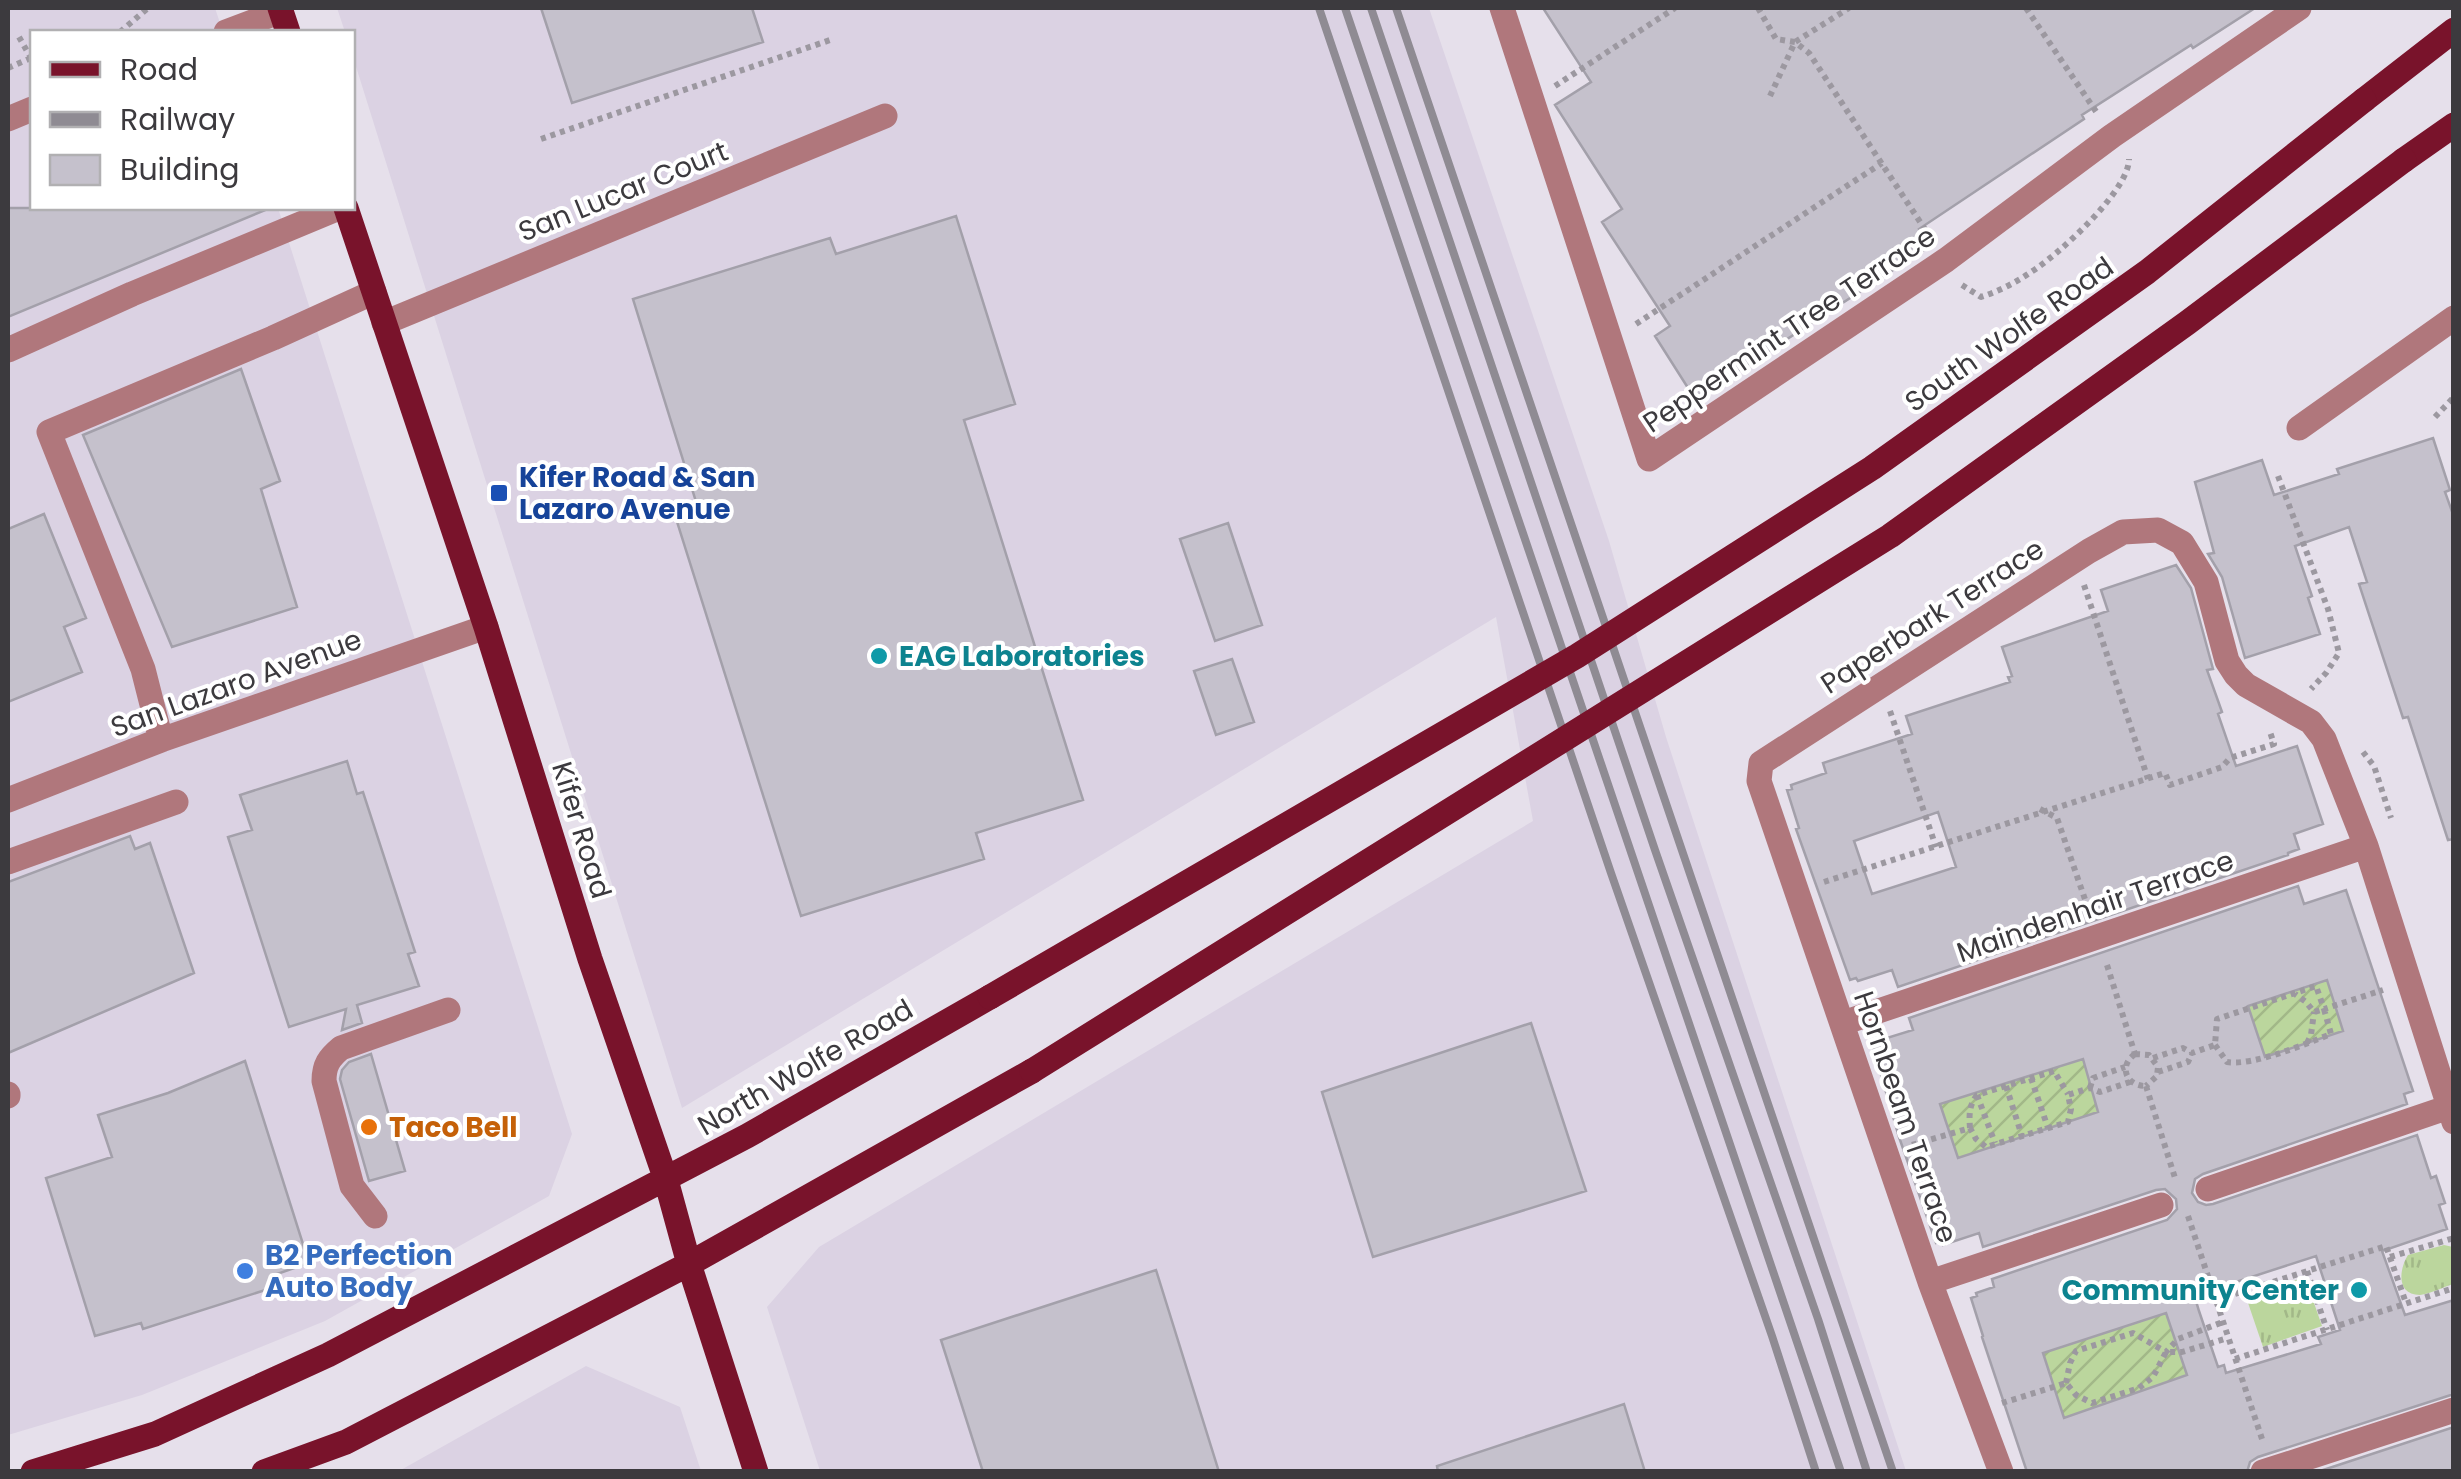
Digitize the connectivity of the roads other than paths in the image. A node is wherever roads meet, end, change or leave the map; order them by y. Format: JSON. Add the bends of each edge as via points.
{"nodes":[{"id":1,"x":1502,"y":8,"type":"edge"},
{"id":2,"x":2298,"y":8,"type":"edge"},
{"id":3,"x":283,"y":17,"type":"edge"},
{"id":4,"x":234,"y":30,"type":"edge"},
{"id":5,"x":2454,"y":30,"type":"edge"},
{"id":6,"x":886,"y":116,"type":"dead end"},
{"id":7,"x":2454,"y":125,"type":"edge"},
{"id":8,"x":338,"y":210,"type":"edge"},
{"id":9,"x":344,"y":210,"type":"edge"},
{"id":10,"x":374,"y":292,"type":"junction"},
{"id":11,"x":2454,"y":318,"type":"edge"},
{"id":12,"x":384,"y":323,"type":"junction"},
{"id":13,"x":8,"y":350,"type":"edge"},
{"id":14,"x":2300,"y":428,"type":"dead end"},
{"id":15,"x":486,"y":628,"type":"junction"},
{"id":16,"x":1577,"y":656,"type":"joint"},
{"id":17,"x":161,"y":740,"type":"junction"},
{"id":18,"x":1759,"y":781,"type":"joint"},
{"id":19,"x":8,"y":800,"type":"edge"},
{"id":20,"x":176,"y":802,"type":"dead end"},
{"id":21,"x":2366,"y":846,"type":"junction"},
{"id":22,"x":8,"y":862,"type":"edge"},
{"id":23,"x":448,"y":1010,"type":"dead end"},
{"id":24,"x":1842,"y":1023,"type":"junction"},
{"id":25,"x":2451,"y":1115,"type":"edge"},
{"id":26,"x":666,"y":1180,"type":"junction"},
{"id":27,"x":2208,"y":1189,"type":"dead end"},
{"id":28,"x":2172,"y":1202,"type":"road end"},
{"id":29,"x":374,"y":1216,"type":"dead end"},
{"id":30,"x":689,"y":1264,"type":"junction"},
{"id":31,"x":1930,"y":1282,"type":"junction"},
{"id":32,"x":2454,"y":1410,"type":"edge"},
{"id":33,"x":2267,"y":1470,"type":"edge"},
{"id":34,"x":34,"y":1472,"type":"edge"},
{"id":35,"x":264,"y":1472,"type":"edge"},
{"id":36,"x":756,"y":1472,"type":"edge"},
{"id":37,"x":2000,"y":1472,"type":"edge"}],
"edges":[{"from":1,"to":2,"type":"street","name":"Peppermint Tree Terrace","via":[[1649,459],[1946,260]]},
{"from":3,"to":4,"type":"street"},
{"from":5,"to":16,"type":"main road","name":"South Wolfe Road","bridge":true,"via":[[2147,272],[1872,468]]},
{"from":6,"to":12,"type":"street","name":"San Lucar Court"},
{"from":7,"to":30,"type":"main road","bridge":true,"via":[[1890,536],[1032,1071]]},
{"from":8,"to":13,"type":"street"},
{"from":9,"to":10,"type":"main road","name":"Kifer Road"},
{"from":10,"to":12,"type":"main road","name":"Kifer Road"},
{"from":10,"to":17,"type":"street","via":[[49,432],[143,669]]},
{"from":11,"to":14,"type":"street"},
{"from":12,"to":15,"type":"main road","name":"Kifer Road"},
{"from":15,"to":17,"type":"street","name":"San Lazaro Avenue"},
{"from":15,"to":26,"type":"main road","name":"Kifer Road"},
{"from":16,"to":26,"type":"main road","name":"North Wolfe Road","bridge":true},
{"from":17,"to":19,"type":"street","name":"San Lazaro Avenue"},
{"from":18,"to":21,"type":"street","name":"Paperbark Terrace","via":[[1761,763],[2056,572],[2123,532],[2158,530],[2182,543],[2206,582],[2236,676],[2312,722],[2324,738]]},
{"from":18,"to":24,"type":"street","name":"Hornbeam Terrace"},
{"from":20,"to":22,"type":"street"},
{"from":21,"to":24,"type":"street","name":"Maindenhair Terrace"},
{"from":21,"to":25,"type":"street"},
{"from":23,"to":29,"type":"street","via":[[341,1048],[324,1069],[352,1186]]},
{"from":24,"to":31,"type":"street","name":"Hornbeam Terrace"},
{"from":25,"to":27,"type":"street"},
{"from":26,"to":30,"type":"main road","name":"Kifer Road"},
{"from":26,"to":34,"type":"main road","name":"North Wolfe Road","via":[[311,1363],[155,1434]]},
{"from":28,"to":31,"type":"street"},
{"from":30,"to":35,"type":"main road","via":[[346,1442]]},
{"from":30,"to":36,"type":"main road","name":"Kifer Road"},
{"from":31,"to":37,"type":"street","name":"Hornbeam Terrace"},
{"from":32,"to":33,"type":"street"}]}
